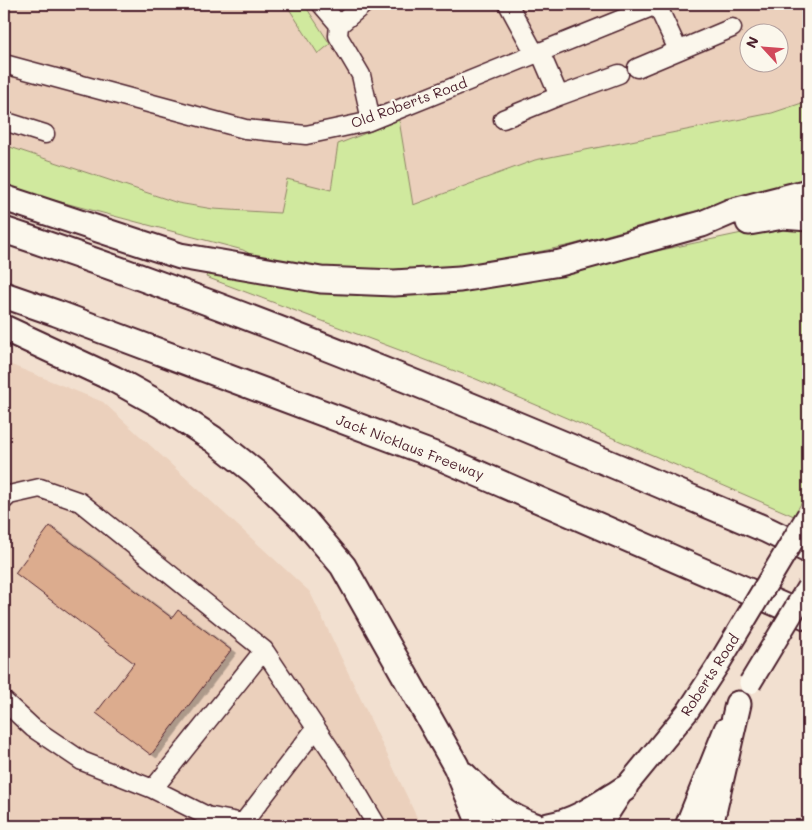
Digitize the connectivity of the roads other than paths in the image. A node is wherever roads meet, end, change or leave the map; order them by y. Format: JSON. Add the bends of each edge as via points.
{"nodes":[{"id":1,"x":321,"y":4,"type":"edge"},
{"id":2,"x":364,"y":4,"type":"edge"},
{"id":3,"x":508,"y":4,"type":"edge"},
{"id":4,"x":658,"y":4,"type":"edge"},
{"id":5,"x":339,"y":25,"type":"junction"},
{"id":6,"x":732,"y":28,"type":"dead end"},
{"id":7,"x":678,"y":50,"type":"junction"},
{"id":8,"x":538,"y":53,"type":"junction"},
{"id":9,"x":4,"y":64,"type":"edge"},
{"id":10,"x":637,"y":68,"type":"dead end"},
{"id":11,"x":619,"y":74,"type":"dead end"},
{"id":12,"x":559,"y":96,"type":"junction"},
{"id":13,"x":503,"y":119,"type":"dead end"},
{"id":14,"x":371,"y":120,"type":"junction"},
{"id":15,"x":4,"y":121,"type":"edge"},
{"id":16,"x":45,"y":134,"type":"dead end"},
{"id":17,"x":808,"y":192,"type":"edge"},
{"id":18,"x":4,"y":198,"type":"edge"},
{"id":19,"x":808,"y":218,"type":"edge"},
{"id":20,"x":702,"y":224,"type":"junction"},
{"id":21,"x":4,"y":230,"type":"edge"},
{"id":22,"x":4,"y":295,"type":"edge"},
{"id":23,"x":4,"y":328,"type":"edge"},
{"id":24,"x":4,"y":500,"type":"edge"},
{"id":25,"x":808,"y":515,"type":"edge"},
{"id":26,"x":808,"y":550,"type":"edge"},
{"id":27,"x":808,"y":587,"type":"edge"},
{"id":28,"x":808,"y":617,"type":"edge"},
{"id":29,"x":264,"y":650,"type":"junction"},
{"id":30,"x":744,"y":694,"type":"junction"},
{"id":31,"x":4,"y":701,"type":"edge"},
{"id":32,"x":316,"y":728,"type":"junction"},
{"id":33,"x":456,"y":766,"type":"junction"},
{"id":34,"x":153,"y":789,"type":"junction"},
{"id":35,"x":624,"y":789,"type":"junction"},
{"id":36,"x":377,"y":826,"type":"edge"},
{"id":37,"x":481,"y":826,"type":"edge"},
{"id":38,"x":535,"y":826,"type":"edge"},
{"id":39,"x":548,"y":826,"type":"edge"},
{"id":40,"x":600,"y":826,"type":"edge"},
{"id":41,"x":686,"y":826,"type":"edge"},
{"id":42,"x":710,"y":826,"type":"edge"}],
"edges":[{"from":1,"to":5,"type":"street"},
{"from":2,"to":5,"type":"street"},
{"from":3,"to":8,"type":"street"},
{"from":4,"to":7,"type":"street"},
{"from":4,"to":8,"type":"street","name":"Old Roberts Road"},
{"from":5,"to":14,"type":"street","via":[[338,36],[361,75]]},
{"from":6,"to":7,"type":"street"},
{"from":7,"to":10,"type":"street"},
{"from":8,"to":12,"type":"street"},
{"from":8,"to":14,"type":"street","name":"Old Roberts Road"},
{"from":9,"to":14,"type":"street","name":"Old Roberts Road","via":[[245,129],[306,135]]},
{"from":11,"to":12,"type":"street"},
{"from":12,"to":13,"type":"street"},
{"from":15,"to":16,"type":"street"},
{"from":17,"to":20,"type":"highway","via":[[730,212]]},
{"from":18,"to":20,"type":"highway","via":[[180,256],[321,280],[394,283],[460,279],[560,263]]},
{"from":19,"to":20,"type":"highway","via":[[784,216],[733,224]]},
{"from":21,"to":26,"type":"highway","via":[[470,404]]},
{"from":22,"to":28,"type":"highway","name":"Jack Nicklaus Freeway","via":[[440,457]]},
{"from":23,"to":33,"type":"highway","via":[[114,379],[161,405],[213,439],[263,480],[342,566]]},
{"from":24,"to":29,"type":"street","via":[[9,494],[40,488],[80,502]]},
{"from":25,"to":35,"type":"main road","name":"Roberts Road","bridge":true,"via":[[718,665],[675,728]]},
{"from":27,"to":30,"type":"main road","bridge":true},
{"from":29,"to":32,"type":"street"},
{"from":29,"to":34,"type":"street"},
{"from":30,"to":41,"type":"main road","via":[[716,748]]},
{"from":30,"to":42,"type":"highway"},
{"from":31,"to":34,"type":"street","via":[[33,728],[82,760]]},
{"from":32,"to":34,"type":"street","via":[[243,824],[207,816]]},
{"from":32,"to":36,"type":"street"},
{"from":33,"to":37,"type":"highway"},
{"from":33,"to":38,"type":"highway","via":[[496,807]]},
{"from":35,"to":39,"type":"highway","via":[[586,813]]},
{"from":35,"to":40,"type":"main road","name":"Roberts Road"}]}
